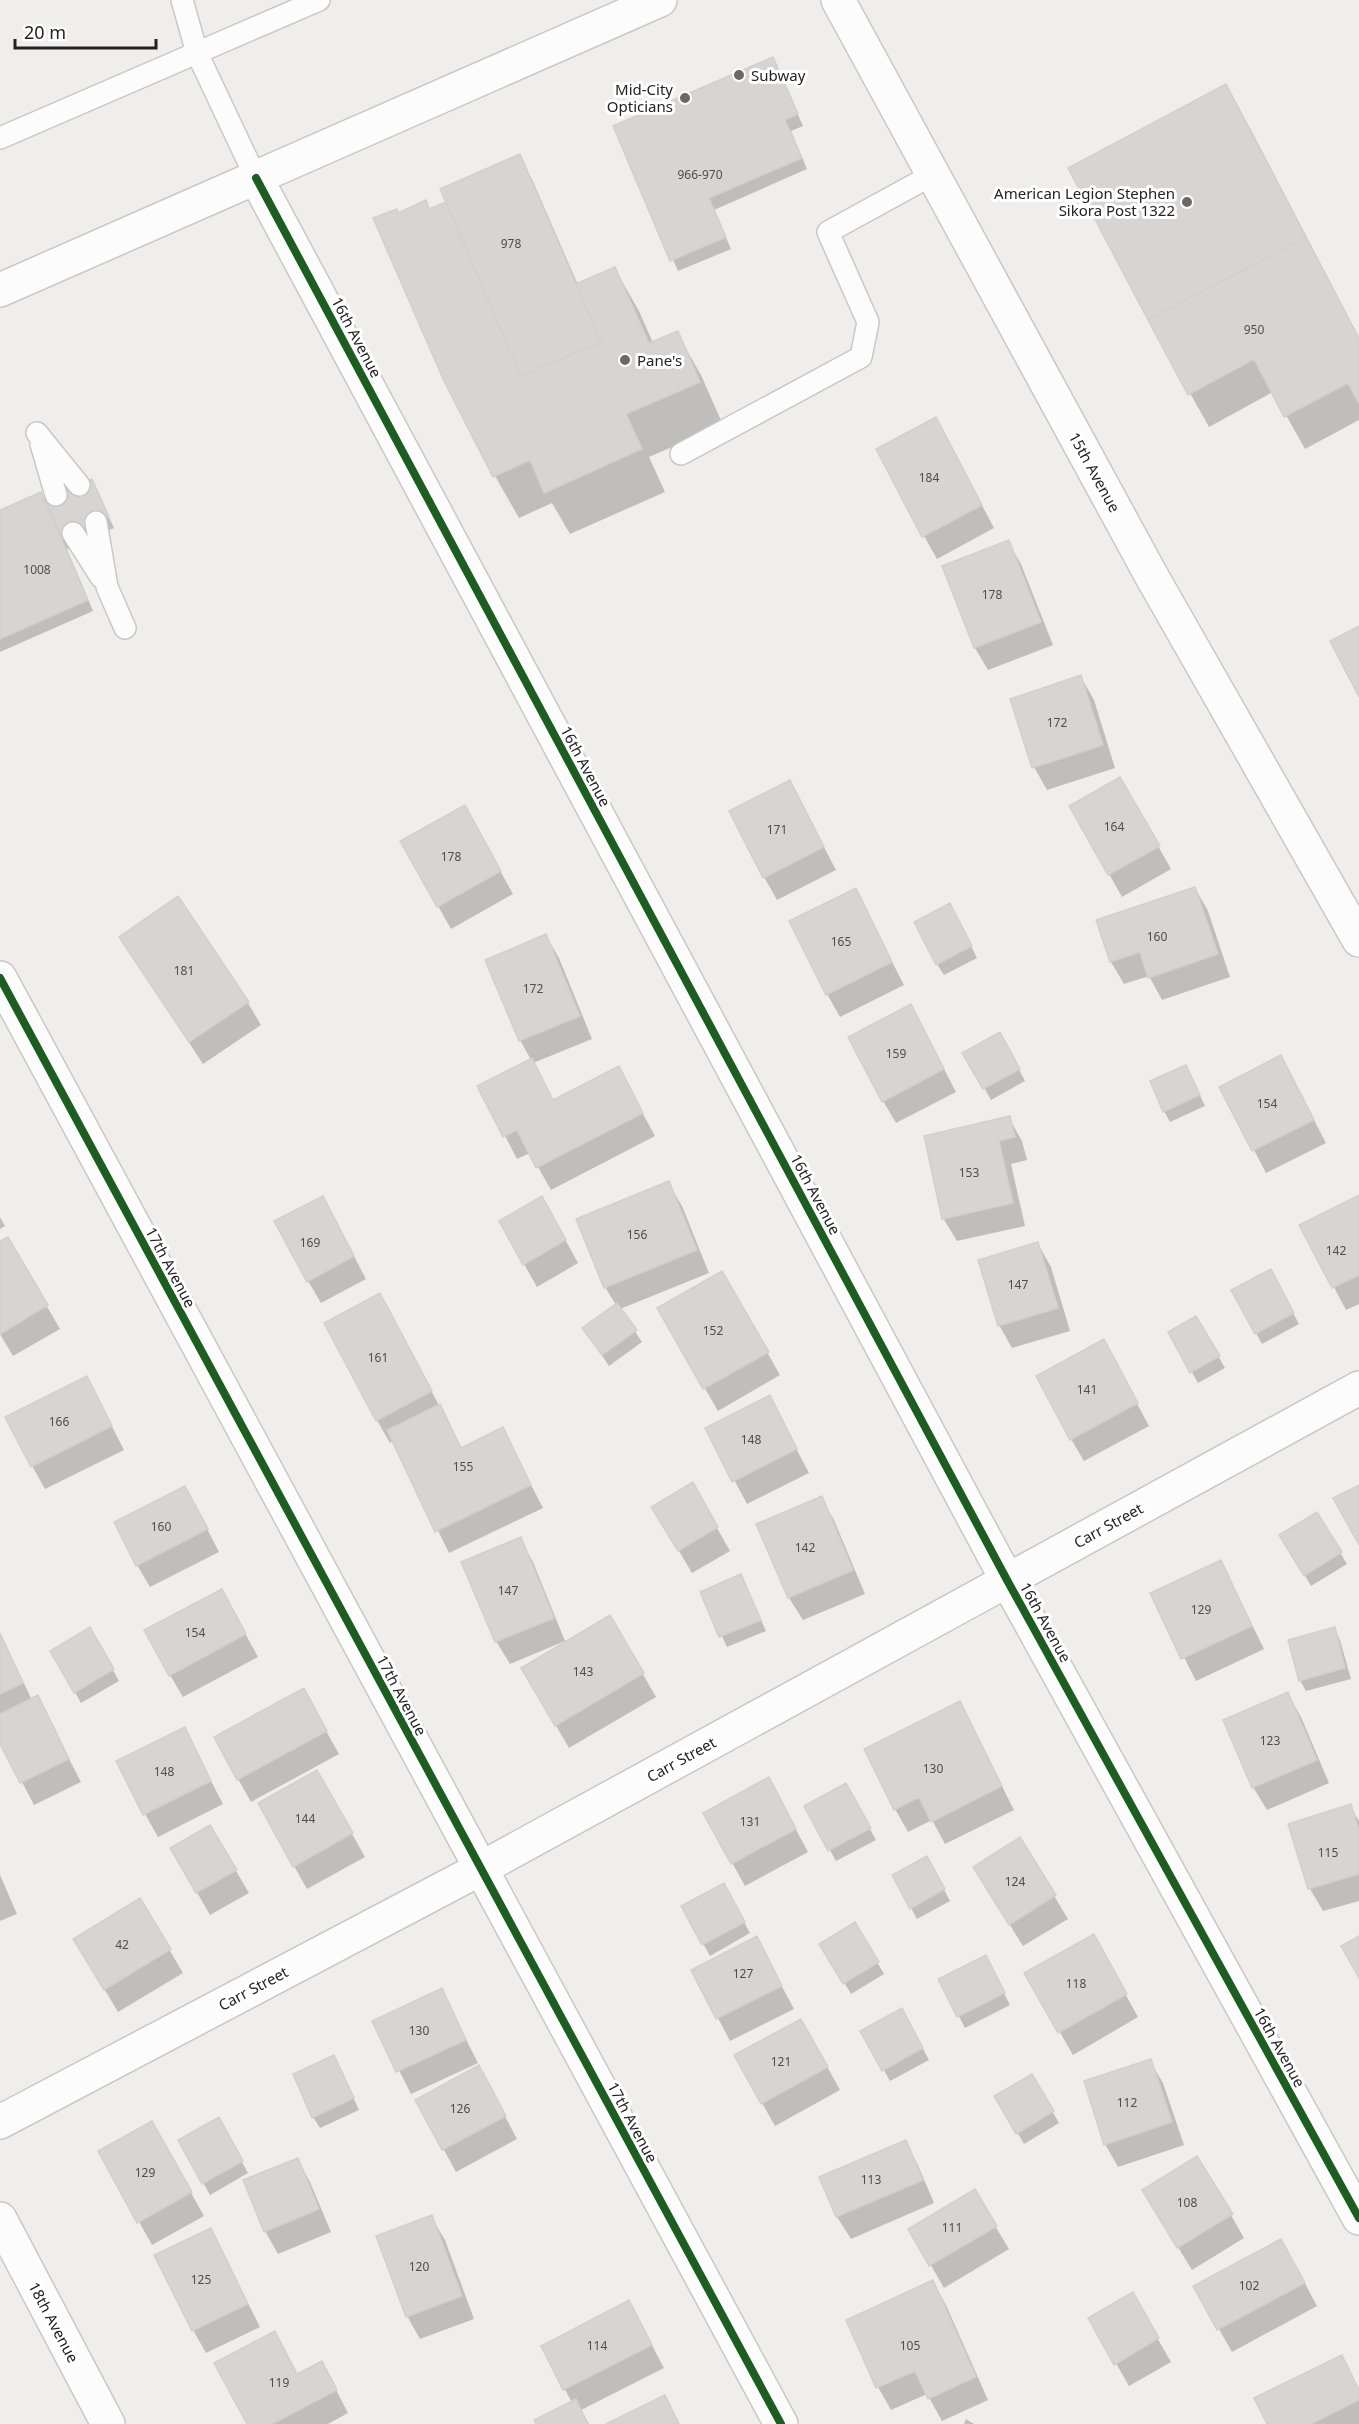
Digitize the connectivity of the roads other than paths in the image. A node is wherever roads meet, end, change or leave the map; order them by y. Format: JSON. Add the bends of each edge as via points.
{"nodes":[{"id":1,"x":182,"y":0,"type":"edge"},
{"id":2,"x":319,"y":0,"type":"edge"},
{"id":3,"x":660,"y":0,"type":"edge"},
{"id":4,"x":838,"y":0,"type":"edge"},
{"id":5,"x":196,"y":53,"type":"junction"},
{"id":6,"x":0,"y":138,"type":"edge"},
{"id":7,"x":932,"y":175,"type":"junction"},
{"id":8,"x":256,"y":178,"type":"junction"},
{"id":9,"x":0,"y":290,"type":"edge"},
{"id":10,"x":681,"y":454,"type":"dead end"},
{"id":11,"x":79,"y":484,"type":"dead end"},
{"id":12,"x":56,"y":495,"type":"dead end"},
{"id":13,"x":96,"y":522,"type":"dead end"},
{"id":14,"x":73,"y":532,"type":"dead end"},
{"id":15,"x":107,"y":587,"type":"junction"},
{"id":16,"x":125,"y":628,"type":"dead end"},
{"id":17,"x":1359,"y":940,"type":"edge"},
{"id":18,"x":0,"y":978,"type":"edge"},
{"id":19,"x":1359,"y":1388,"type":"edge"},
{"id":20,"x":1007,"y":1580,"type":"junction"},
{"id":21,"x":480,"y":1869,"type":"junction"},
{"id":22,"x":0,"y":2122,"type":"edge"},
{"id":23,"x":1359,"y":2218,"type":"edge"},
{"id":24,"x":0,"y":2219,"type":"edge"},
{"id":25,"x":108,"y":2424,"type":"edge"},
{"id":26,"x":781,"y":2424,"type":"edge"}],
"edges":[{"from":1,"to":5,"type":"lane"},
{"from":2,"to":5,"type":"lane"},
{"from":3,"to":8,"type":"street"},
{"from":4,"to":7,"type":"street","name":"15th Avenue"},
{"from":5,"to":6,"type":"lane"},
{"from":5,"to":8,"type":"lane"},
{"from":7,"to":10,"type":"lane","via":[[828,232],[868,322],[861,357]]},
{"from":7,"to":17,"type":"street","name":"15th Avenue","via":[[1151,575]]},
{"from":8,"to":9,"type":"street"},
{"from":8,"to":20,"type":"street","name":"16th Avenue"},
{"from":11,"to":12,"type":"lane","via":[[37,433]]},
{"from":13,"to":15,"type":"lane"},
{"from":14,"to":15,"type":"lane"},
{"from":15,"to":16,"type":"lane"},
{"from":18,"to":21,"type":"street","name":"17th Avenue"},
{"from":19,"to":20,"type":"street","name":"Carr Street"},
{"from":20,"to":21,"type":"street","name":"Carr Street"},
{"from":20,"to":23,"type":"street","name":"16th Avenue"},
{"from":21,"to":22,"type":"street","name":"Carr Street"},
{"from":21,"to":26,"type":"street","name":"17th Avenue"},
{"from":24,"to":25,"type":"street","name":"18th Avenue"}]}
